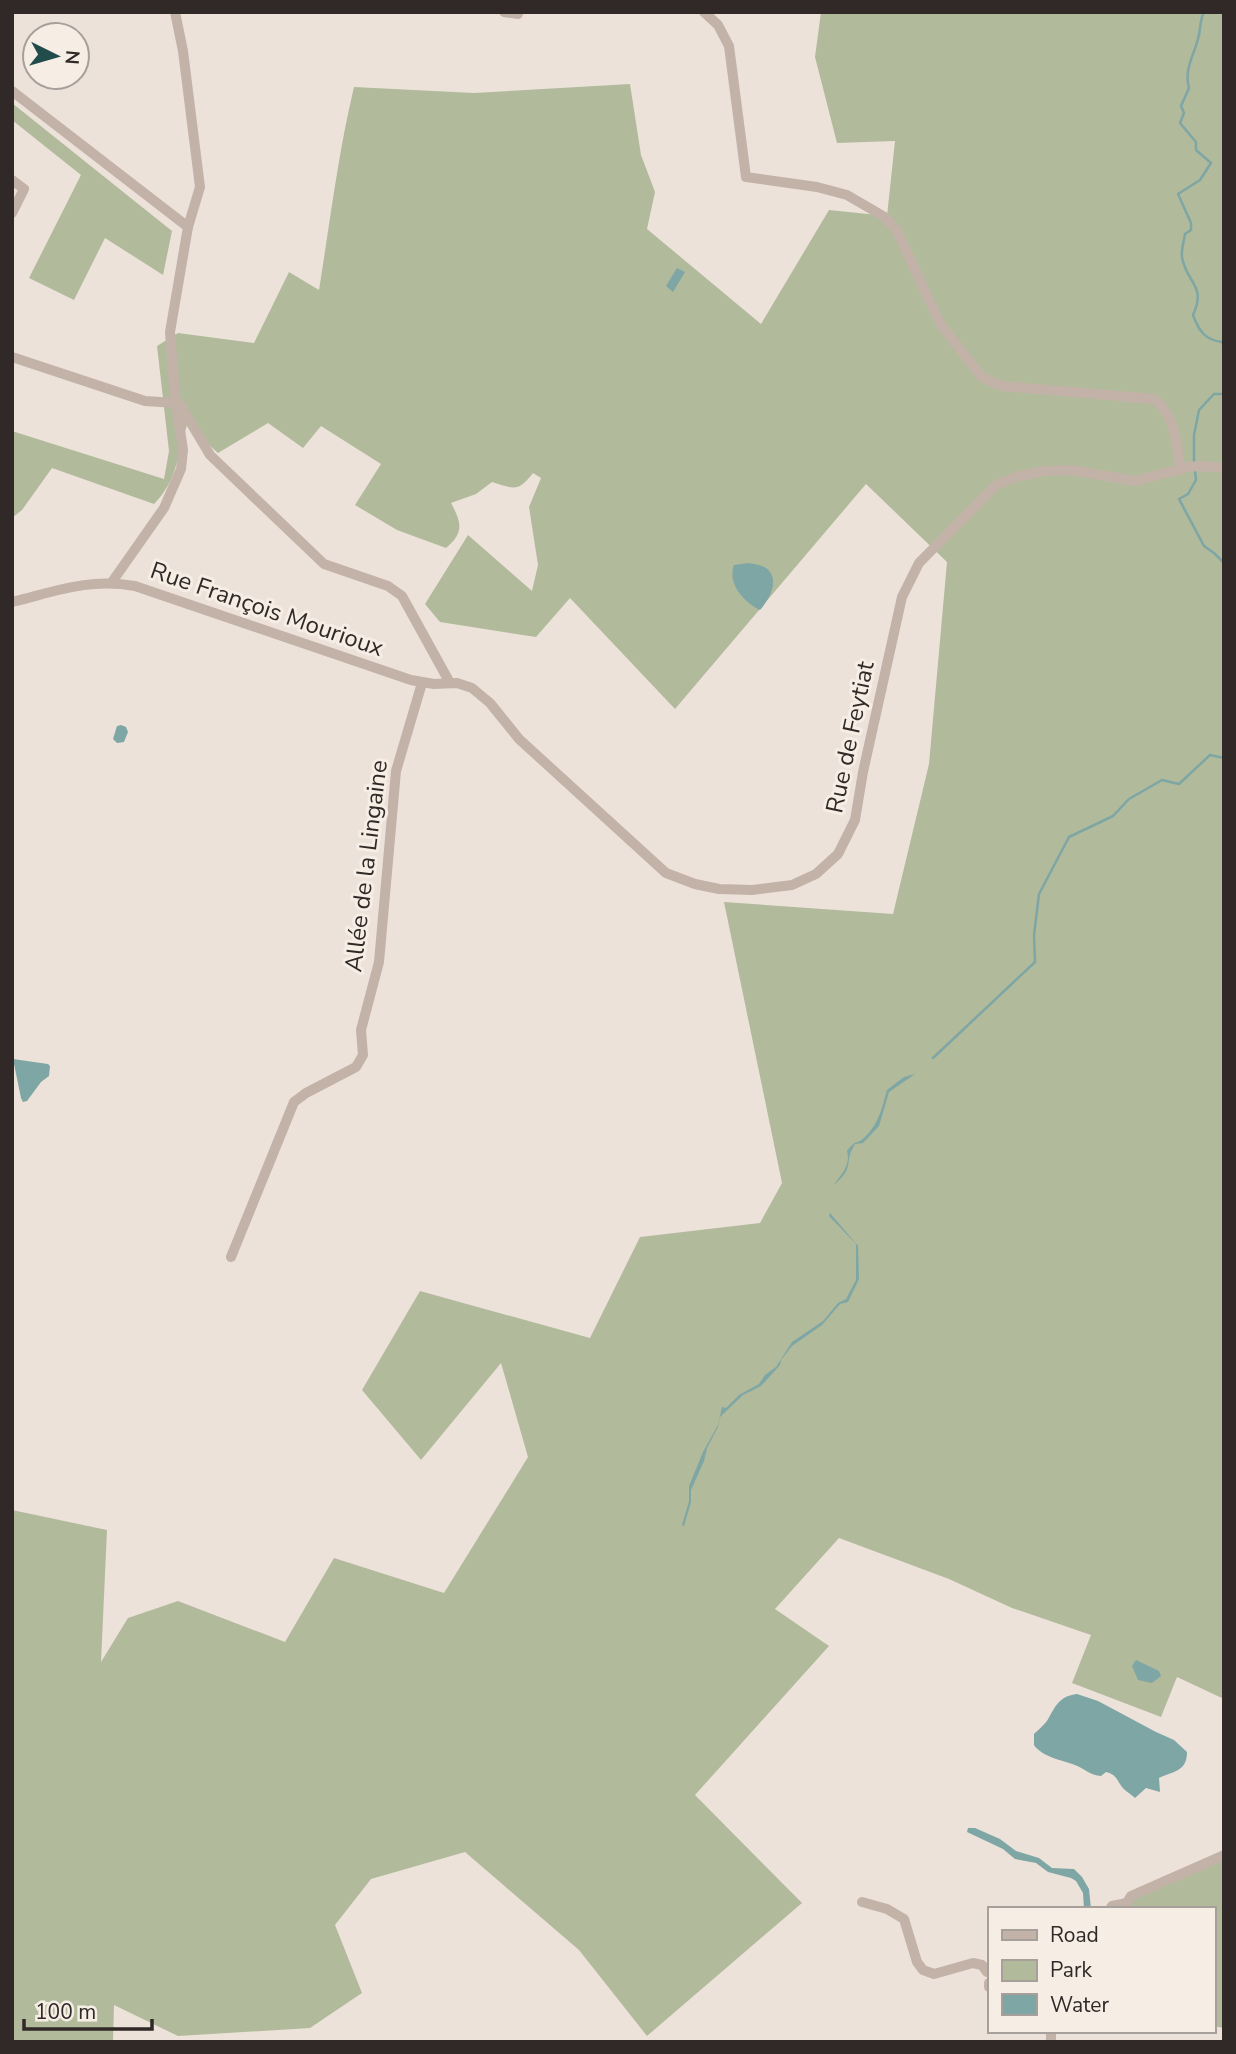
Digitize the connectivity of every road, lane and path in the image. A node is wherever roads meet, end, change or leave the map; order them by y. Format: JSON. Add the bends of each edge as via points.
{"nodes":[{"id":1,"x":175,"y":12,"type":"edge"},
{"id":2,"x":504,"y":12,"type":"edge"},
{"id":3,"x":704,"y":12,"type":"edge"},
{"id":4,"x":517,"y":14,"type":"dead end"},
{"id":5,"x":12,"y":91,"type":"edge"},
{"id":6,"x":12,"y":180,"type":"edge"},
{"id":7,"x":12,"y":213,"type":"edge"},
{"id":8,"x":188,"y":227,"type":"junction"},
{"id":9,"x":12,"y":357,"type":"edge"},
{"id":10,"x":175,"y":399,"type":"junction"},
{"id":11,"x":1224,"y":468,"type":"edge"},
{"id":12,"x":1184,"y":469,"type":"junction"},
{"id":13,"x":112,"y":582,"type":"junction"},
{"id":14,"x":12,"y":602,"type":"edge"},
{"id":15,"x":422,"y":683,"type":"junction"},
{"id":16,"x":450,"y":683,"type":"junction"},
{"id":17,"x":498,"y":713,"type":"joint"},
{"id":18,"x":231,"y":1257,"type":"dead end"},
{"id":19,"x":1224,"y":1856,"type":"edge"},
{"id":20,"x":862,"y":1902,"type":"dead end"},
{"id":21,"x":1125,"y":1906,"type":"edge"},
{"id":22,"x":988,"y":1978,"type":"edge"}],
"edges":[{"from":1,"to":8,"type":"street","via":[[201,187]]},
{"from":2,"to":4,"type":"street"},
{"from":3,"to":12,"type":"street","via":[[718,25],[729,46],[746,177],[847,195],[883,216],[896,229],[940,326],[982,377],[1001,386],[1154,399],[1173,421]]},
{"from":5,"to":8,"type":"street"},
{"from":6,"to":7,"type":"street","via":[[24,189]]},
{"from":8,"to":10,"type":"street","via":[[170,332]]},
{"from":9,"to":10,"type":"street","via":[[145,401]]},
{"from":10,"to":13,"type":"street","via":[[183,450],[181,469],[164,508]]},
{"from":10,"to":16,"type":"street","via":[[210,455],[324,565],[388,586],[402,596]]},
{"from":11,"to":12,"type":"street","name":"Rue de Feytiat"},
{"from":12,"to":17,"type":"street","name":"Rue de Feytiat","via":[[1135,481],[1071,470],[1015,477],[996,485],[919,563],[902,597],[855,820],[838,854],[816,874],[792,885],[719,889],[666,873],[519,739]]},
{"from":13,"to":14,"type":"street","name":"Rue François Mourioux","via":[[92,582]]},
{"from":13,"to":15,"type":"street","name":"Rue François Mourioux"},
{"from":15,"to":16,"type":"street","name":"Rue François Mourioux"},
{"from":15,"to":18,"type":"street","name":"Allée de la Lingaine","via":[[396,771],[379,962],[361,1030],[363,1055],[356,1067],[294,1102]]},
{"from":16,"to":17,"type":"street","name":"Rue François Mourioux","via":[[478,692]]},
{"from":19,"to":21,"type":"street","via":[[1131,1896]]},
{"from":20,"to":22,"type":"street","via":[[904,1919],[923,1970],[934,1974],[973,1963],[982,1965]]}]}
